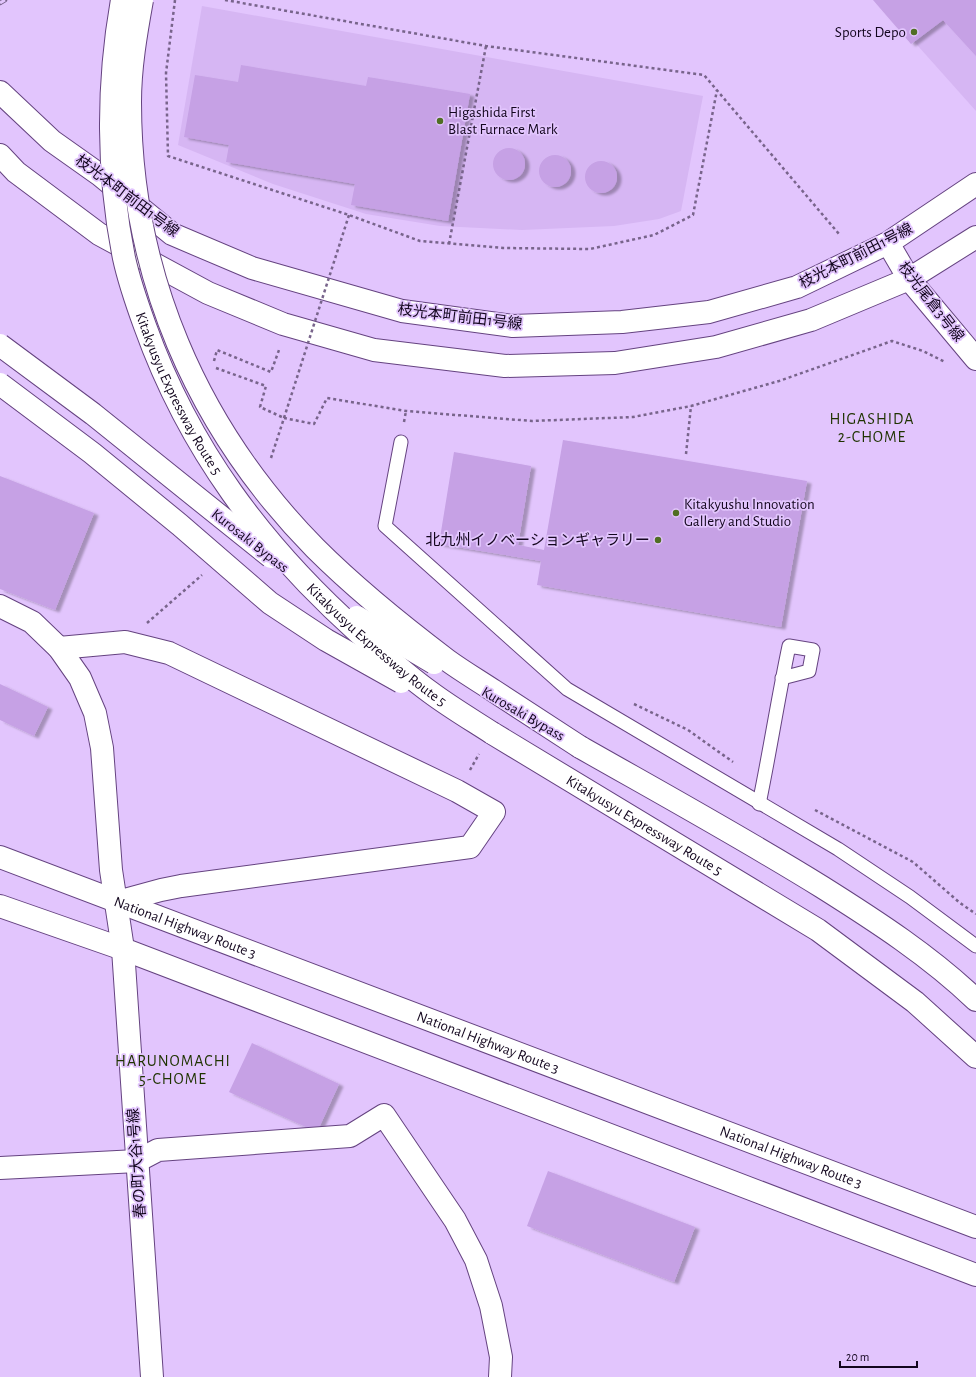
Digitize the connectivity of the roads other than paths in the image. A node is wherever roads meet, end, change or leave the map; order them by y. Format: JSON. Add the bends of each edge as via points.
{"nodes":[{"id":1,"x":122,"y":0,"type":"edge"},
{"id":2,"x":142,"y":0,"type":"edge"},
{"id":3,"x":0,"y":92,"type":"edge"},
{"id":4,"x":0,"y":155,"type":"edge"},
{"id":5,"x":976,"y":184,"type":"edge"},
{"id":6,"x":976,"y":237,"type":"edge"},
{"id":7,"x":888,"y":243,"type":"junction"},
{"id":8,"x":909,"y":279,"type":"junction"},
{"id":9,"x":0,"y":345,"type":"edge"},
{"id":10,"x":976,"y":360,"type":"edge"},
{"id":11,"x":0,"y":384,"type":"edge"},
{"id":12,"x":402,"y":442,"type":"dead end"},
{"id":13,"x":0,"y":606,"type":"edge"},
{"id":14,"x":59,"y":648,"type":"junction"},
{"id":15,"x":782,"y":678,"type":"dead end"},
{"id":16,"x":492,"y":733,"type":"junction"},
{"id":17,"x":580,"y":747,"type":"junction"},
{"id":18,"x":759,"y":804,"type":"junction"},
{"id":19,"x":0,"y":857,"type":"edge"},
{"id":20,"x":117,"y":902,"type":"junction"},
{"id":21,"x":0,"y":906,"type":"edge"},
{"id":22,"x":976,"y":946,"type":"edge"},
{"id":23,"x":123,"y":950,"type":"junction"},
{"id":24,"x":976,"y":1000,"type":"edge"},
{"id":25,"x":976,"y":1057,"type":"edge"},
{"id":26,"x":137,"y":1161,"type":"junction"},
{"id":27,"x":0,"y":1168,"type":"edge"},
{"id":28,"x":976,"y":1227,"type":"edge"},
{"id":29,"x":976,"y":1275,"type":"edge"},
{"id":30,"x":152,"y":1377,"type":"edge"},
{"id":31,"x":500,"y":1377,"type":"edge"}],
"edges":[{"from":1,"to":16,"type":"main road","name":"Kitakyusyu Expressway Route 5","bridge":true,"via":[[111,91],[115,201],[124,259],[139,310],[159,365],[187,424],[226,486],[266,538],[320,597],[375,648],[429,692]]},
{"from":2,"to":17,"type":"main road","name":"Kitakyusyu Expressway Route 5","bridge":true,"via":[[136,33],[130,100],[132,161],[141,226],[155,285],[177,343],[203,399],[235,451],[273,502],[322,554],[366,594],[449,661]]},
{"from":3,"to":7,"type":"main road","name":"枝光本町前田1号線","via":[[52,141],[100,175],[172,234],[252,268],[402,311],[514,326],[622,322],[709,312],[797,287]]},
{"from":4,"to":8,"type":"main road","via":[[16,172],[99,234],[208,293],[283,324],[374,350],[505,366],[615,363],[716,347],[811,320]]},
{"from":5,"to":7,"type":"main road","name":"枝光本町前田1号線"},
{"from":6,"to":8,"type":"main road"},
{"from":7,"to":8,"type":"main road","name":"枝光尾倉3号線"},
{"from":8,"to":10,"type":"main road","name":"枝光尾倉3号線"},
{"from":9,"to":17,"type":"main road","name":"Kurosaki Bypass","bridge":true,"via":[[93,414],[295,576],[384,634]]},
{"from":11,"to":16,"type":"main road","bridge":true,"via":[[92,453],[270,603],[326,640]]},
{"from":12,"to":18,"type":"lane","via":[[385,526],[567,689]]},
{"from":13,"to":14,"type":"main road","name":"春の町大谷1号線","via":[[32,622]]},
{"from":14,"to":20,"type":"main road","name":"春の町大谷1号線","via":[[80,678],[95,713],[102,748],[111,870]]},
{"from":14,"to":20,"type":"main road","via":[[125,642],[169,653],[457,791],[494,812],[470,847],[174,888]]},
{"from":15,"to":18,"type":"lane"},
{"from":16,"to":25,"type":"main road","name":"Kitakyusyu Expressway Route 5","via":[[818,930],[915,1002]]},
{"from":17,"to":24,"type":"main road","name":"Kitakyusyu Expressway Route 5","via":[[780,861],[878,922],[951,976]]},
{"from":18,"to":22,"type":"lane","via":[[838,849],[910,897]]},
{"from":19,"to":20,"type":"main road","name":"National Highway Route 3"},
{"from":20,"to":23,"type":"main road","name":"春の町大谷1号線"},
{"from":20,"to":28,"type":"main road","name":"National Highway Route 3"},
{"from":21,"to":23,"type":"main road"},
{"from":23,"to":26,"type":"main road","name":"春の町大谷1号線"},
{"from":23,"to":29,"type":"main road"},
{"from":26,"to":27,"type":"main road"},
{"from":26,"to":30,"type":"main road","name":"春の町大谷1号線"},
{"from":26,"to":31,"type":"main road","via":[[158,1150],[350,1136],[384,1115],[455,1220],[476,1260],[491,1306],[501,1357]]}]}
